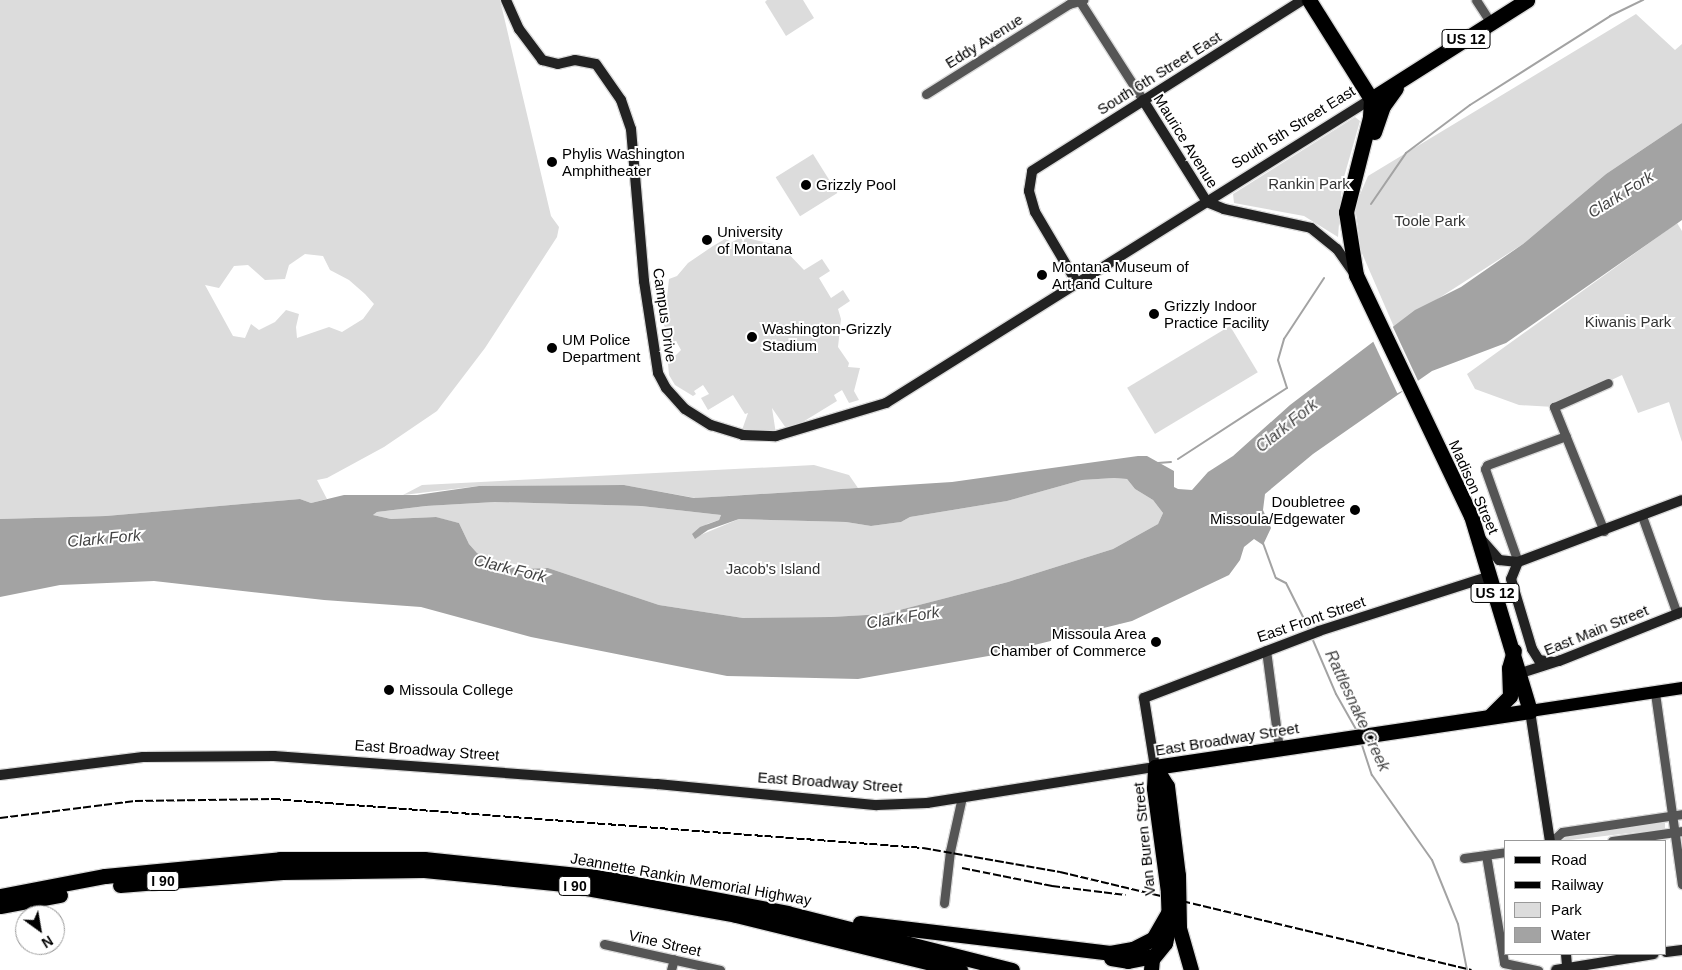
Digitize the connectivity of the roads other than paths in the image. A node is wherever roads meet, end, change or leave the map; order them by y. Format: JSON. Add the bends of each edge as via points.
{"nodes":[{"id":1,"x":506,"y":0,"type":"edge"},
{"id":2,"x":1081,"y":0,"type":"edge"},
{"id":3,"x":1303,"y":0,"type":"edge"},
{"id":4,"x":1309,"y":0,"type":"edge"},
{"id":5,"x":1476,"y":0,"type":"edge"},
{"id":6,"x":1527,"y":0,"type":"edge"},
{"id":7,"x":1490,"y":23,"type":"junction"},
{"id":8,"x":1406,"y":78,"type":"junction"},
{"id":9,"x":926,"y":94,"type":"dead end"},
{"id":10,"x":1371,"y":99,"type":"junction"},
{"id":11,"x":1143,"y":100,"type":"junction"},
{"id":12,"x":1348,"y":196,"type":"junction"},
{"id":13,"x":1207,"y":202,"type":"junction"},
{"id":14,"x":1356,"y":276,"type":"junction"},
{"id":15,"x":1077,"y":283,"type":"junction"},
{"id":16,"x":1608,"y":383,"type":"dead end"},
{"id":17,"x":1566,"y":436,"type":"junction"},
{"id":18,"x":1682,"y":500,"type":"edge"},
{"id":19,"x":1642,"y":516,"type":"junction"},
{"id":20,"x":1604,"y":531,"type":"junction"},
{"id":21,"x":1479,"y":536,"type":"junction"},
{"id":22,"x":1518,"y":562,"type":"junction"},
{"id":23,"x":1490,"y":576,"type":"junction"},
{"id":24,"x":1679,"y":613,"type":"edge"},
{"id":25,"x":1514,"y":649,"type":"junction"},
{"id":26,"x":1266,"y":650,"type":"junction"},
{"id":27,"x":1559,"y":661,"type":"junction"},
{"id":28,"x":1521,"y":673,"type":"junction"},
{"id":29,"x":1682,"y":688,"type":"edge"},
{"id":30,"x":1655,"y":693,"type":"junction"},
{"id":31,"x":1530,"y":711,"type":"junction"},
{"id":32,"x":1488,"y":717,"type":"junction"},
{"id":33,"x":1279,"y":749,"type":"junction"},
{"id":34,"x":1155,"y":768,"type":"junction"},
{"id":35,"x":0,"y":774,"type":"edge"},
{"id":36,"x":962,"y":797,"type":"junction"},
{"id":37,"x":1682,"y":814,"type":"edge"},
{"id":38,"x":1672,"y":816,"type":"junction"},
{"id":39,"x":1678,"y":831,"type":"edge"},
{"id":40,"x":1551,"y":840,"type":"edge"},
{"id":41,"x":1552,"y":840,"type":"edge"},
{"id":42,"x":1619,"y":840,"type":"edge"},
{"id":43,"x":1504,"y":852,"type":"edge"},
{"id":44,"x":1486,"y":855,"type":"junction"},
{"id":45,"x":1464,"y":858,"type":"dead end"},
{"id":46,"x":328,"y":865,"type":"junction"},
{"id":47,"x":1682,"y":884,"type":"edge"},
{"id":48,"x":0,"y":896,"type":"edge"},
{"id":49,"x":944,"y":903,"type":"dead end"},
{"id":50,"x":0,"y":906,"type":"edge"},
{"id":51,"x":1169,"y":911,"type":"junction"},
{"id":52,"x":787,"y":913,"type":"junction"},
{"id":53,"x":818,"y":936,"type":"junction"},
{"id":54,"x":604,"y":944,"type":"dead end"},
{"id":55,"x":1682,"y":950,"type":"edge"},
{"id":56,"x":1088,"y":952,"type":"junction"},
{"id":57,"x":1667,"y":952,"type":"edge"},
{"id":58,"x":1566,"y":955,"type":"edge"},
{"id":59,"x":1647,"y":955,"type":"edge"},
{"id":60,"x":1155,"y":958,"type":"edge"},
{"id":61,"x":674,"y":959,"type":"junction"},
{"id":62,"x":1192,"y":964,"type":"edge"},
{"id":63,"x":1567,"y":966,"type":"junction"},
{"id":64,"x":671,"y":970,"type":"edge"},
{"id":65,"x":720,"y":970,"type":"edge"},
{"id":66,"x":917,"y":970,"type":"edge"},
{"id":67,"x":960,"y":970,"type":"edge"},
{"id":68,"x":1012,"y":970,"type":"edge"},
{"id":69,"x":1538,"y":970,"type":"edge"},
{"id":70,"x":1556,"y":970,"type":"edge"}],
"edges":[{"from":1,"to":15,"type":"street","name":"Campus Drive","via":[[519,29],[538,56],[550,63],[584,60],[596,64],[624,106],[631,129],[644,281],[658,372],[678,402],[711,425],[743,435],[776,436],[876,408]]},
{"from":2,"to":9,"type":"street","name":"Eddy Avenue","via":[[1069,4]]},
{"from":2,"to":11,"type":"street","name":"Maurice Avenue"},
{"from":3,"to":11,"type":"street","name":"South 6th Street East"},
{"from":4,"to":10,"type":"highway"},
{"from":5,"to":7,"type":"street"},
{"from":6,"to":7,"type":"highway","name":"South 5th Street East","number":"US 12"},
{"from":7,"to":8,"type":"highway","name":"South 5th Street East","number":"US 12"},
{"from":8,"to":10,"type":"highway","name":"South 5th Street East","number":"US 12"},
{"from":8,"to":12,"type":"highway","via":[[1383,106]]},
{"from":10,"to":12,"type":"highway","number":"US 12","via":[[1366,134]]},
{"from":10,"to":13,"type":"street","name":"South 5th Street East"},
{"from":11,"to":13,"type":"street","name":"Maurice Avenue"},
{"from":11,"to":15,"type":"street","name":"South 6th Street East","via":[[1032,171],[1029,191],[1035,212]]},
{"from":12,"to":14,"type":"highway","number":"US 12","via":[[1347,235]]},
{"from":13,"to":14,"type":"street","name":"Maurice Avenue","number":"US 12","via":[[1222,209],[1311,228],[1337,249]]},
{"from":13,"to":15,"type":"street","name":"South 5th Street East"},
{"from":14,"to":21,"type":"highway","name":"Madison Street","number":"US 12"},
{"from":16,"to":17,"type":"street","via":[[1554,407]]},
{"from":17,"to":20,"type":"street"},
{"from":17,"to":22,"type":"street","via":[[1487,464],[1485,470]]},
{"from":18,"to":19,"type":"street"},
{"from":19,"to":20,"type":"street"},
{"from":19,"to":24,"type":"street"},
{"from":20,"to":22,"type":"street"},
{"from":21,"to":22,"type":"street","via":[[1498,560]]},
{"from":21,"to":23,"type":"highway","name":"Madison Street","number":"US 12"},
{"from":22,"to":27,"type":"street","via":[[1512,579],[1532,649],[1542,661]]},
{"from":23,"to":25,"type":"highway","name":"Madison Street","number":"US 12"},
{"from":23,"to":26,"type":"street","name":"East Front Street"},
{"from":24,"to":27,"type":"street","name":"East Main Street"},
{"from":25,"to":28,"type":"highway","name":"Madison Street","number":"US 12"},
{"from":25,"to":32,"type":"highway","number":"US 12","via":[[1509,668],[1509,698]]},
{"from":26,"to":33,"type":"street"},
{"from":26,"to":34,"type":"street","name":"East Front Street","via":[[1144,698]]},
{"from":27,"to":28,"type":"street","name":"East Main Street"},
{"from":28,"to":31,"type":"highway","name":"Madison Street","number":"US 12"},
{"from":29,"to":30,"type":"main road","name":"East Broadway Street"},
{"from":30,"to":31,"type":"main road","name":"East Broadway Street"},
{"from":30,"to":38,"type":"street"},
{"from":31,"to":32,"type":"highway","name":"East Broadway Street"},
{"from":31,"to":40,"type":"street","name":"Madison Street"},
{"from":32,"to":33,"type":"highway","name":"East Broadway Street"},
{"from":33,"to":34,"type":"highway","name":"East Broadway Street"},
{"from":34,"to":36,"type":"street","name":"East Broadway Street"},
{"from":34,"to":51,"type":"highway","name":"Van Buren Street","via":[[1154,788]]},
{"from":34,"to":62,"type":"highway","name":"Van Buren Street","via":[[1167,786],[1178,875],[1179,928]]},
{"from":35,"to":36,"type":"street","name":"East Broadway Street","via":[[143,757],[274,756],[657,784],[877,806]]},
{"from":36,"to":49,"type":"street","via":[[950,852]]},
{"from":37,"to":38,"type":"street"},
{"from":38,"to":39,"type":"street"},
{"from":38,"to":41,"type":"street","via":[[1562,832]]},
{"from":39,"to":42,"type":"street"},
{"from":39,"to":47,"type":"street"},
{"from":43,"to":44,"type":"street"},
{"from":44,"to":45,"type":"street"},
{"from":44,"to":69,"type":"street","via":[[1504,963]]},
{"from":46,"to":48,"type":"highway","number":"I 90","via":[[280,859],[105,876]]},
{"from":46,"to":50,"type":"highway","number":"I 90","via":[[110,885]]},
{"from":46,"to":52,"type":"highway","name":"Jeannette Rankin Memorial Highway","number":"I 90","via":[[424,859],[600,877]]},
{"from":46,"to":53,"type":"highway","name":"Jeannette Rankin Memorial Highway","number":"I 90","via":[[424,870],[564,884],[736,915]]},
{"from":51,"to":56,"type":"highway","via":[[1159,931],[1142,945],[1124,952]]},
{"from":51,"to":60,"type":"highway","name":"Van Buren Street","via":[[1168,936]]},
{"from":52,"to":56,"type":"highway","via":[[1035,942]]},
{"from":52,"to":68,"type":"highway","name":"Jeannette Rankin Memorial Highway","number":"I 90"},
{"from":53,"to":66,"type":"highway"},
{"from":53,"to":67,"type":"highway","name":"Jeannette Rankin Memorial Highway","number":"I 90"},
{"from":54,"to":61,"type":"street","name":"Vine Street"},
{"from":55,"to":57,"type":"street"},
{"from":56,"to":60,"type":"highway","via":[[1128,961]]},
{"from":58,"to":63,"type":"street"},
{"from":59,"to":63,"type":"street"},
{"from":60,"to":62,"type":"highway","name":"Van Buren Street","via":[[1175,947]]},
{"from":61,"to":64,"type":"street"},
{"from":61,"to":65,"type":"street","name":"Vine Street"},
{"from":63,"to":70,"type":"street"}]}
